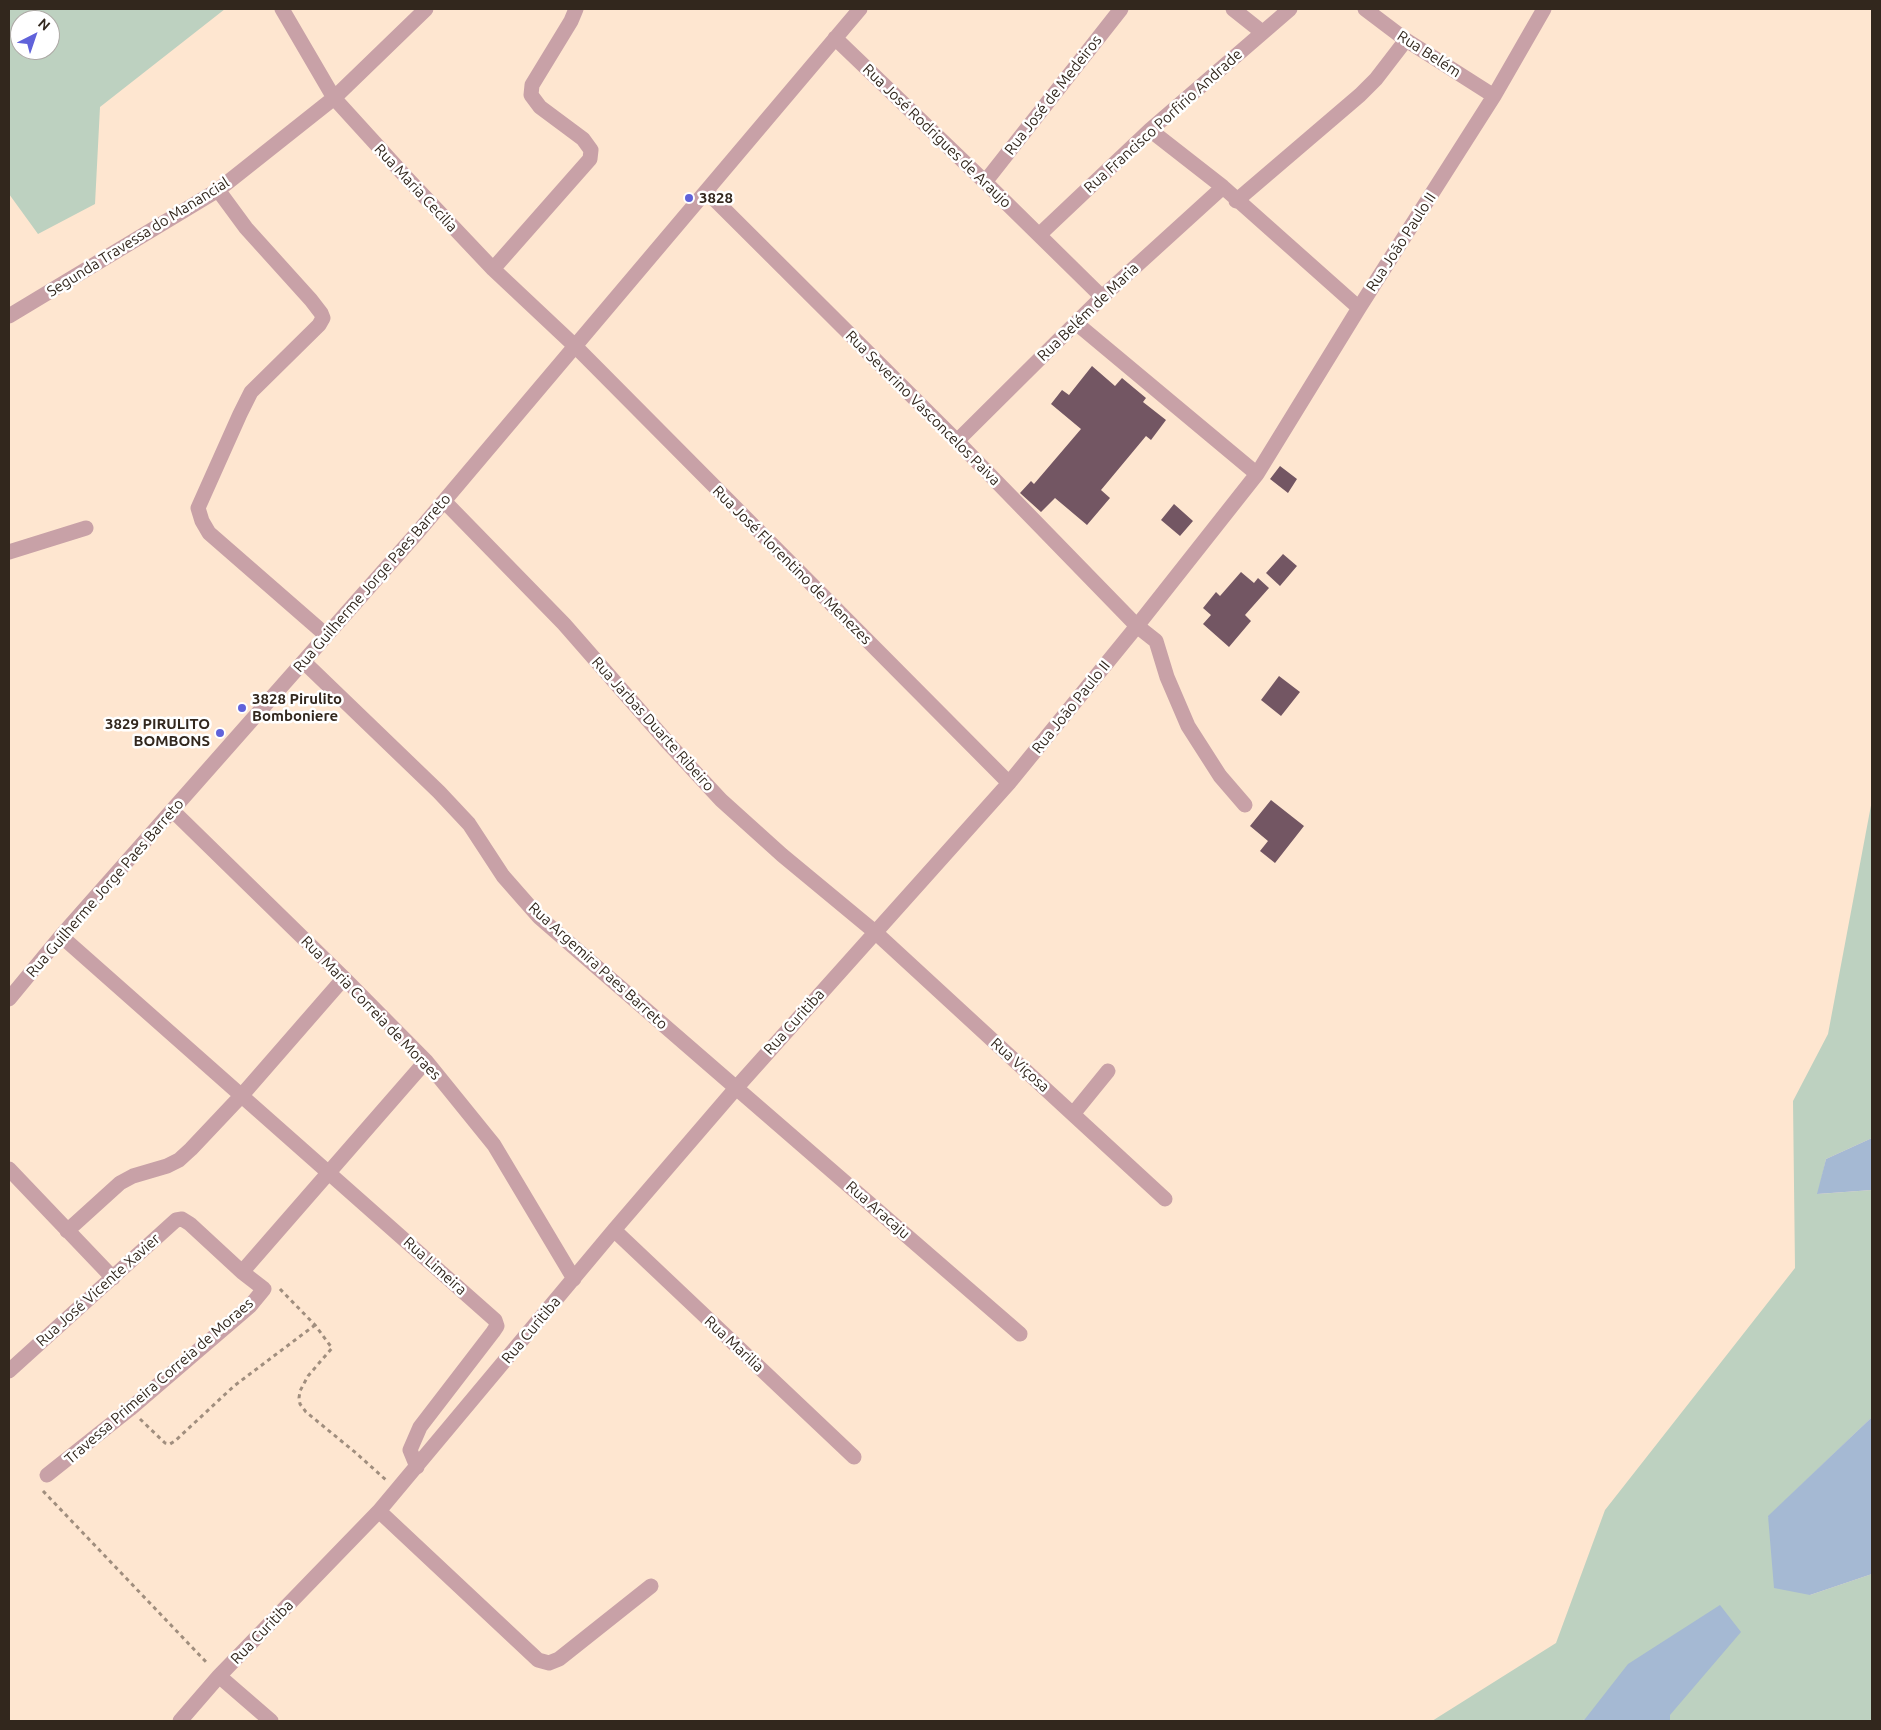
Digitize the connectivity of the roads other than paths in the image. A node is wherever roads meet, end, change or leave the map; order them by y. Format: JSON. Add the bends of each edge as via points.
{"nodes":[{"id":1,"x":282,"y":9,"type":"edge"},
{"id":2,"x":426,"y":9,"type":"edge"},
{"id":3,"x":576,"y":9,"type":"edge"},
{"id":4,"x":860,"y":9,"type":"edge"},
{"id":5,"x":1121,"y":9,"type":"edge"},
{"id":6,"x":1233,"y":9,"type":"edge"},
{"id":7,"x":1290,"y":9,"type":"edge"},
{"id":8,"x":1365,"y":9,"type":"edge"},
{"id":9,"x":1544,"y":9,"type":"edge"},
{"id":10,"x":1262,"y":32,"type":"junction"},
{"id":11,"x":835,"y":38,"type":"junction"},
{"id":12,"x":1406,"y":40,"type":"junction"},
{"id":13,"x":1494,"y":96,"type":"junction"},
{"id":14,"x":334,"y":98,"type":"junction"},
{"id":15,"x":1150,"y":130,"type":"junction"},
{"id":16,"x":985,"y":182,"type":"junction"},
{"id":17,"x":1223,"y":187,"type":"junction"},
{"id":18,"x":218,"y":190,"type":"junction"},
{"id":19,"x":706,"y":191,"type":"junction"},
{"id":20,"x":1236,"y":201,"type":"junction"},
{"id":21,"x":1039,"y":235,"type":"junction"},
{"id":22,"x":493,"y":270,"type":"junction"},
{"id":23,"x":1102,"y":298,"type":"junction"},
{"id":24,"x":1359,"y":308,"type":"junction"},
{"id":25,"x":9,"y":316,"type":"edge"},
{"id":26,"x":1076,"y":323,"type":"junction"},
{"id":27,"x":576,"y":346,"type":"junction"},
{"id":28,"x":956,"y":440,"type":"junction"},
{"id":29,"x":1257,"y":474,"type":"junction"},
{"id":30,"x":444,"y":501,"type":"junction"},
{"id":31,"x":86,"y":528,"type":"dead end"},
{"id":32,"x":9,"y":552,"type":"edge"},
{"id":33,"x":1137,"y":626,"type":"junction"},
{"id":34,"x":326,"y":634,"type":"junction"},
{"id":35,"x":304,"y":662,"type":"junction"},
{"id":36,"x":1009,"y":783,"type":"junction"},
{"id":37,"x":1245,"y":805,"type":"dead end"},
{"id":38,"x":173,"y":811,"type":"junction"},
{"id":39,"x":875,"y":932,"type":"junction"},
{"id":40,"x":61,"y":936,"type":"junction"},
{"id":41,"x":344,"y":978,"type":"junction"},
{"id":42,"x":9,"y":999,"type":"edge"},
{"id":43,"x":426,"y":1061,"type":"junction"},
{"id":44,"x":1108,"y":1072,"type":"dead end"},
{"id":45,"x":737,"y":1087,"type":"junction"},
{"id":46,"x":242,"y":1095,"type":"junction"},
{"id":47,"x":1073,"y":1114,"type":"junction"},
{"id":48,"x":9,"y":1169,"type":"edge"},
{"id":49,"x":330,"y":1172,"type":"junction"},
{"id":50,"x":1165,"y":1198,"type":"dead end"},
{"id":51,"x":190,"y":1224,"type":"joint"},
{"id":52,"x":614,"y":1230,"type":"junction"},
{"id":53,"x":67,"y":1231,"type":"junction"},
{"id":54,"x":242,"y":1272,"type":"junction"},
{"id":55,"x":113,"y":1278,"type":"junction"},
{"id":56,"x":574,"y":1279,"type":"junction"},
{"id":57,"x":1020,"y":1334,"type":"dead end"},
{"id":58,"x":9,"y":1371,"type":"edge"},
{"id":59,"x":854,"y":1457,"type":"dead end"},
{"id":60,"x":417,"y":1467,"type":"junction"},
{"id":61,"x":47,"y":1475,"type":"road end"},
{"id":62,"x":379,"y":1511,"type":"junction"},
{"id":63,"x":651,"y":1586,"type":"dead end"},
{"id":64,"x":219,"y":1676,"type":"junction"},
{"id":65,"x":180,"y":1721,"type":"edge"},
{"id":66,"x":271,"y":1721,"type":"edge"}],
"edges":[{"from":1,"to":14,"type":"street","name":"Rua Maria Cecilia"},
{"from":2,"to":14,"type":"street","name":"Segunda Travessa do Manancial"},
{"from":3,"to":22,"type":"street","via":[[532,84],[531,95],[540,107],[583,139],[591,150],[590,159]]},
{"from":4,"to":11,"type":"street","name":"Rua Guilherme Jorge Paes Barreto"},
{"from":5,"to":16,"type":"street","name":"Rua José de Medeiros"},
{"from":6,"to":10,"type":"street"},
{"from":7,"to":10,"type":"street","name":"Rua Francisco Porfirio Andrade"},
{"from":8,"to":12,"type":"street","name":"Rua Belém"},
{"from":9,"to":13,"type":"street","name":"Rua João Paulo II"},
{"from":10,"to":15,"type":"street","name":"Rua Francisco Porfirio Andrade"},
{"from":11,"to":16,"type":"street","name":"Rua José Rodrigues de Araujo"},
{"from":11,"to":19,"type":"street","name":"Rua Guilherme Jorge Paes Barreto"},
{"from":12,"to":13,"type":"street","name":"Rua Belém"},
{"from":12,"to":20,"type":"street","via":[[1360,95]]},
{"from":13,"to":24,"type":"street","name":"Rua João Paulo II"},
{"from":14,"to":18,"type":"street","name":"Segunda Travessa do Manancial"},
{"from":14,"to":22,"type":"street","name":"Rua Maria Cecilia"},
{"from":15,"to":17,"type":"street"},
{"from":15,"to":21,"type":"street","name":"Rua Francisco Porfirio Andrade"},
{"from":16,"to":21,"type":"street","name":"Rua José Rodrigues de Araujo"},
{"from":17,"to":20,"type":"street"},
{"from":17,"to":23,"type":"street","name":"Rua Belém de Maria"},
{"from":18,"to":25,"type":"street","name":"Segunda Travessa do Manancial"},
{"from":18,"to":34,"type":"street","via":[[323,318],[251,392],[198,508],[202,521],[219,542]]},
{"from":19,"to":27,"type":"street","name":"Rua Guilherme Jorge Paes Barreto"},
{"from":19,"to":28,"type":"street","name":"Rua Severino Vasconcelos Paiva"},
{"from":20,"to":24,"type":"street"},
{"from":21,"to":23,"type":"street","name":"Rua José Rodrigues de Araujo"},
{"from":22,"to":27,"type":"street","name":"Rua Maria Cecilia"},
{"from":23,"to":26,"type":"street","name":"Rua Belém de Maria"},
{"from":24,"to":29,"type":"street","name":"Rua João Paulo II"},
{"from":26,"to":28,"type":"street","name":"Rua Belém de Maria"},
{"from":26,"to":29,"type":"street"},
{"from":27,"to":30,"type":"street","name":"Rua Guilherme Jorge Paes Barreto"},
{"from":27,"to":36,"type":"street","name":"Rua José Florentino de Menezes"},
{"from":28,"to":33,"type":"street","name":"Rua Severino Vasconcelos Paiva"},
{"from":29,"to":33,"type":"street","name":"Rua João Paulo II"},
{"from":30,"to":34,"type":"street","name":"Rua Guilherme Jorge Paes Barreto"},
{"from":30,"to":39,"type":"street","name":"Rua Jarbas Duarte Ribeiro","via":[[564,624],[721,800],[782,856]]},
{"from":31,"to":32,"type":"street"},
{"from":33,"to":36,"type":"street","name":"Rua João Paulo II"},
{"from":33,"to":37,"type":"street","name":"Rua Severino Vasconcelos Paiva","via":[[1156,641],[1188,726],[1220,776]]},
{"from":34,"to":35,"type":"street","name":"Rua Guilherme Jorge Paes Barreto"},
{"from":35,"to":38,"type":"street","name":"Rua Guilherme Jorge Paes Barreto"},
{"from":35,"to":45,"type":"street","name":"Rua Argemira Paes Barreto","via":[[469,824],[503,876],[539,917]]},
{"from":36,"to":39,"type":"street","name":"Rua João Paulo II"},
{"from":38,"to":40,"type":"street","name":"Rua Guilherme Jorge Paes Barreto"},
{"from":38,"to":41,"type":"street","name":"Rua Maria Correia de Moraes"},
{"from":39,"to":45,"type":"street","name":"Rua Curitiba"},
{"from":39,"to":47,"type":"street","name":"Rua Viçosa"},
{"from":40,"to":42,"type":"street","name":"Rua Guilherme Jorge Paes Barreto"},
{"from":40,"to":46,"type":"street","name":"Rua Limeira"},
{"from":41,"to":43,"type":"street","name":"Rua Maria Correia de Moraes"},
{"from":41,"to":46,"type":"street"},
{"from":43,"to":49,"type":"street"},
{"from":43,"to":56,"type":"street","name":"Rua Maria Correia de Moraes","via":[[494,1145]]},
{"from":44,"to":47,"type":"street"},
{"from":45,"to":52,"type":"street","name":"Rua Curitiba"},
{"from":45,"to":57,"type":"street","name":"Rua Aracaju"},
{"from":46,"to":49,"type":"street","name":"Rua Limeira"},
{"from":46,"to":53,"type":"street","via":[[178,1160],[120,1184]]},
{"from":47,"to":50,"type":"street","name":"Rua Viçosa"},
{"from":48,"to":53,"type":"street"},
{"from":49,"to":54,"type":"street"},
{"from":49,"to":60,"type":"street","name":"Rua Limeira","via":[[495,1320],[497,1326],[420,1426],[410,1450]]},
{"from":51,"to":54,"type":"street","name":"Travessa Primeira Correia de Moraes"},
{"from":51,"to":55,"type":"street","name":"Rua José Vicente Xavier","via":[[182,1219],[176,1220]]},
{"from":52,"to":56,"type":"street","name":"Rua Curitiba"},
{"from":52,"to":59,"type":"street","name":"Rua Marilia"},
{"from":53,"to":55,"type":"street"},
{"from":54,"to":61,"type":"street","name":"Travessa Primeira Correia de Moraes","via":[[264,1289],[250,1306]]},
{"from":55,"to":58,"type":"street","name":"Rua José Vicente Xavier"},
{"from":56,"to":60,"type":"street","name":"Rua Curitiba"},
{"from":60,"to":62,"type":"street","name":"Rua Curitiba"},
{"from":62,"to":63,"type":"street","via":[[538,1660],[549,1663],[559,1659]]},
{"from":62,"to":64,"type":"street","name":"Rua Curitiba"},
{"from":64,"to":65,"type":"street","name":"Rua Curitiba"},
{"from":64,"to":66,"type":"street"}]}
